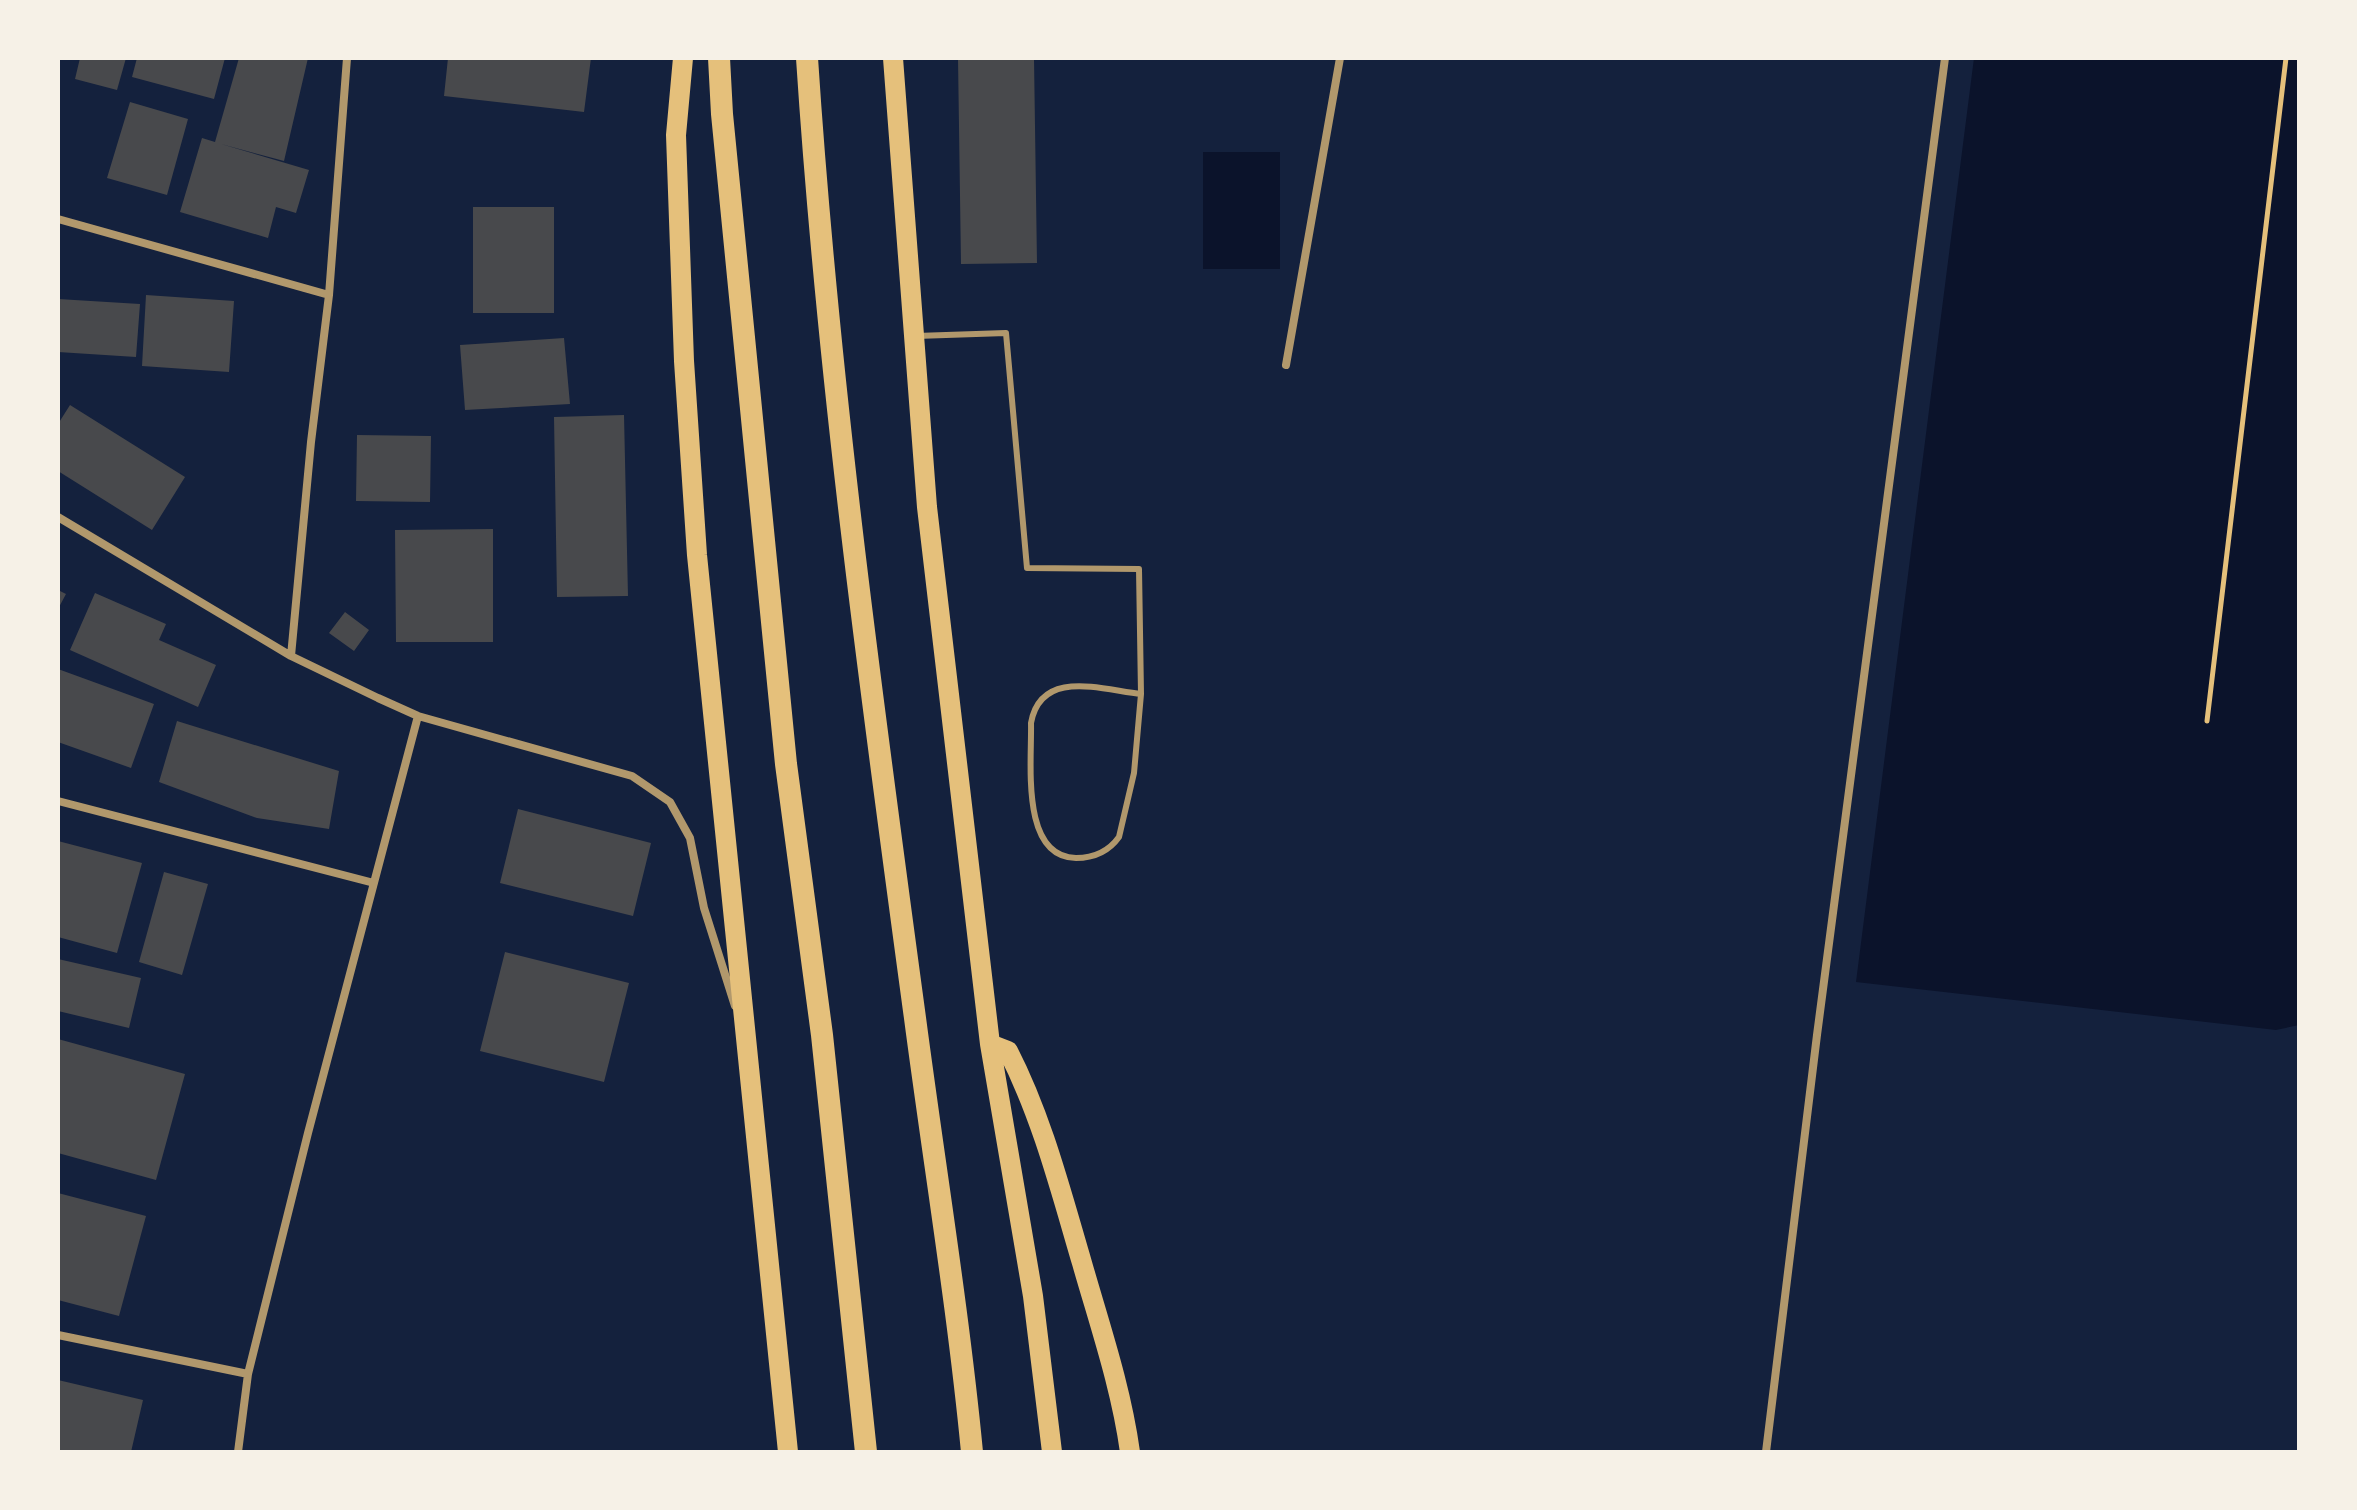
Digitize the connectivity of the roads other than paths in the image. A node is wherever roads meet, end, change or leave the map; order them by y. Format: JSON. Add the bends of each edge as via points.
{"nodes":[{"id":1,"x":347,"y":58,"type":"edge"},
{"id":2,"x":683,"y":58,"type":"edge"},
{"id":3,"x":719,"y":58,"type":"edge"},
{"id":4,"x":807,"y":58,"type":"edge"},
{"id":5,"x":893,"y":58,"type":"edge"},
{"id":6,"x":1340,"y":58,"type":"edge"},
{"id":7,"x":1945,"y":58,"type":"edge"},
{"id":8,"x":58,"y":219,"type":"edge"},
{"id":9,"x":329,"y":295,"type":"junction"},
{"id":10,"x":914,"y":336,"type":"junction"},
{"id":11,"x":1286,"y":365,"type":"dead end"},
{"id":12,"x":58,"y":517,"type":"edge"},
{"id":13,"x":291,"y":656,"type":"junction"},
{"id":14,"x":1141,"y":694,"type":"junction"},
{"id":15,"x":418,"y":716,"type":"junction"},
{"id":16,"x":58,"y":801,"type":"edge"},
{"id":17,"x":374,"y":883,"type":"junction"},
{"id":18,"x":990,"y":1044,"type":"junction"},
{"id":19,"x":747,"y":1047,"type":"junction"},
{"id":20,"x":58,"y":1335,"type":"edge"},
{"id":21,"x":248,"y":1374,"type":"junction"},
{"id":22,"x":238,"y":1452,"type":"edge"},
{"id":23,"x":788,"y":1452,"type":"edge"},
{"id":24,"x":866,"y":1452,"type":"edge"},
{"id":25,"x":972,"y":1452,"type":"edge"},
{"id":26,"x":1052,"y":1452,"type":"edge"},
{"id":27,"x":1130,"y":1452,"type":"edge"},
{"id":28,"x":1766,"y":1452,"type":"edge"}],
"edges":[{"from":1,"to":9,"type":"street"},
{"from":2,"to":19,"type":"main road","via":[[676,135],[684,361],[697,555]]},
{"from":3,"to":24,"type":"highway","via":[[784,749],[822,1035]]},
{"from":4,"to":25,"type":"highway","via":[[834,357],[880,758]]},
{"from":5,"to":10,"type":"main road"},
{"from":6,"to":11,"type":"street"},
{"from":7,"to":28,"type":"street"},
{"from":8,"to":9,"type":"street"},
{"from":9,"to":13,"type":"street"},
{"from":10,"to":14,"type":"lane","via":[[1006,333],[1027,568],[1139,569]]},
{"from":10,"to":18,"type":"main road","via":[[927,507]]},
{"from":12,"to":13,"type":"street"},
{"from":13,"to":15,"type":"street"},
{"from":14,"to":14,"type":"lane","via":[[1134,773],[1119,837],[1098,855],[1062,856],[1050,849],[1036,828],[1033,712],[1047,693],[1069,686]]},
{"from":15,"to":17,"type":"street"},
{"from":15,"to":19,"type":"street","via":[[632,776],[670,802],[690,838],[704,908]]},
{"from":16,"to":17,"type":"street"},
{"from":17,"to":21,"type":"street"},
{"from":18,"to":26,"type":"main road","via":[[1033,1296]]},
{"from":18,"to":27,"type":"main road","via":[[1008,1051],[1025,1085],[1124,1406]]},
{"from":19,"to":23,"type":"main road"},
{"from":20,"to":21,"type":"street"},
{"from":21,"to":22,"type":"street"}]}
